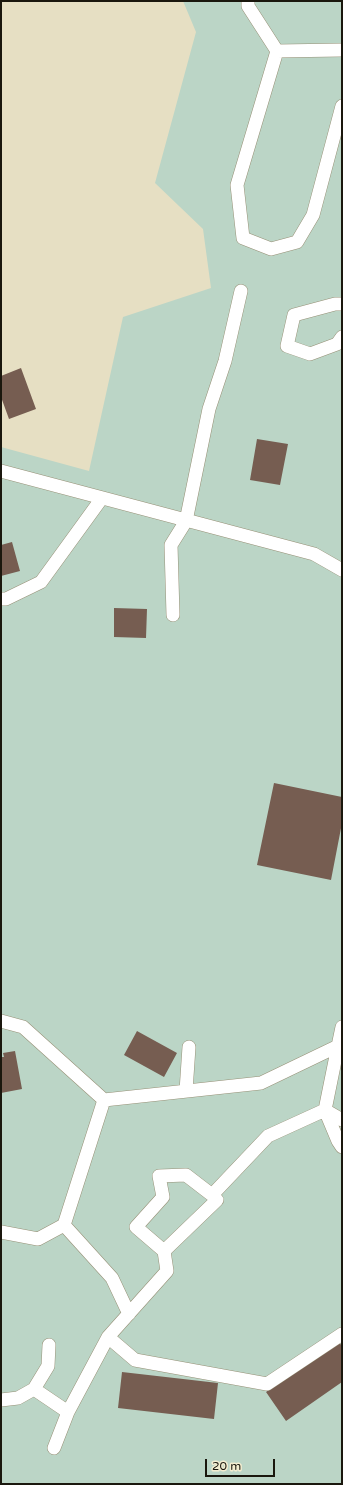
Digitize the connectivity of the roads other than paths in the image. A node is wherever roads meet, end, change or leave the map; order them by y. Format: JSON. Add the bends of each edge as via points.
{"nodes":[{"id":1,"x":248,"y":1,"type":"edge"},
{"id":2,"x":342,"y":50,"type":"edge"},
{"id":3,"x":277,"y":51,"type":"junction"},
{"id":4,"x":342,"y":106,"type":"edge"},
{"id":5,"x":241,"y":291,"type":"dead end"},
{"id":6,"x":342,"y":304,"type":"edge"},
{"id":7,"x":342,"y":337,"type":"edge"},
{"id":8,"x":1,"y":471,"type":"edge"},
{"id":9,"x":102,"y":498,"type":"junction"},
{"id":10,"x":186,"y":520,"type":"junction"},
{"id":11,"x":342,"y":570,"type":"edge"},
{"id":12,"x":1,"y":598,"type":"edge"},
{"id":13,"x":173,"y":615,"type":"dead end"},
{"id":14,"x":1,"y":1021,"type":"edge"},
{"id":15,"x":342,"y":1027,"type":"edge"},
{"id":16,"x":338,"y":1046,"type":"junction"},
{"id":17,"x":189,"y":1047,"type":"dead end"},
{"id":18,"x":186,"y":1091,"type":"junction"},
{"id":19,"x":104,"y":1100,"type":"junction"},
{"id":20,"x":326,"y":1110,"type":"junction"},
{"id":21,"x":342,"y":1120,"type":"edge"},
{"id":22,"x":342,"y":1147,"type":"edge"},
{"id":23,"x":212,"y":1195,"type":"junction"},
{"id":24,"x":64,"y":1225,"type":"junction"},
{"id":25,"x":1,"y":1232,"type":"edge"},
{"id":26,"x":164,"y":1251,"type":"junction"},
{"id":27,"x":128,"y":1314,"type":"junction"},
{"id":28,"x":342,"y":1334,"type":"edge"},
{"id":29,"x":108,"y":1337,"type":"junction"},
{"id":30,"x":49,"y":1345,"type":"dead end"},
{"id":31,"x":34,"y":1389,"type":"junction"},
{"id":32,"x":1,"y":1400,"type":"edge"},
{"id":33,"x":68,"y":1412,"type":"junction"},
{"id":34,"x":54,"y":1448,"type":"dead end"}],
"edges":[{"from":1,"to":3,"type":"lane","via":[[248,6]]},
{"from":2,"to":3,"type":"lane"},
{"from":3,"to":4,"type":"lane","via":[[237,185],[243,238],[272,249],[297,242],[313,215]]},
{"from":5,"to":10,"type":"lane","via":[[225,361],[208,409]]},
{"from":6,"to":7,"type":"lane","via":[[294,315],[287,346],[310,354],[337,344]]},
{"from":8,"to":9,"type":"lane"},
{"from":9,"to":10,"type":"lane"},
{"from":9,"to":12,"type":"lane","via":[[41,582],[6,599]]},
{"from":10,"to":11,"type":"lane","via":[[314,554]]},
{"from":10,"to":13,"type":"lane","via":[[171,545]]},
{"from":14,"to":19,"type":"lane","via":[[23,1027]]},
{"from":15,"to":16,"type":"lane"},
{"from":16,"to":18,"type":"lane","via":[[261,1082]]},
{"from":16,"to":20,"type":"lane"},
{"from":17,"to":18,"type":"lane"},
{"from":18,"to":19,"type":"lane"},
{"from":19,"to":24,"type":"lane"},
{"from":20,"to":21,"type":"lane"},
{"from":20,"to":22,"type":"lane"},
{"from":20,"to":23,"type":"lane","via":[[268,1136]]},
{"from":23,"to":26,"type":"lane","via":[[217,1200]]},
{"from":23,"to":26,"type":"lane","via":[[186,1175],[160,1176],[163,1198],[136,1227]]},
{"from":24,"to":25,"type":"lane","via":[[38,1239]]},
{"from":24,"to":27,"type":"lane","via":[[112,1278]]},
{"from":26,"to":27,"type":"lane","via":[[168,1271]]},
{"from":27,"to":29,"type":"lane"},
{"from":28,"to":29,"type":"lane","via":[[267,1384],[135,1360]]},
{"from":29,"to":33,"type":"lane"},
{"from":30,"to":31,"type":"lane","via":[[48,1366]]},
{"from":31,"to":32,"type":"lane","via":[[18,1398]]},
{"from":31,"to":33,"type":"lane"},
{"from":33,"to":34,"type":"lane"}]}
